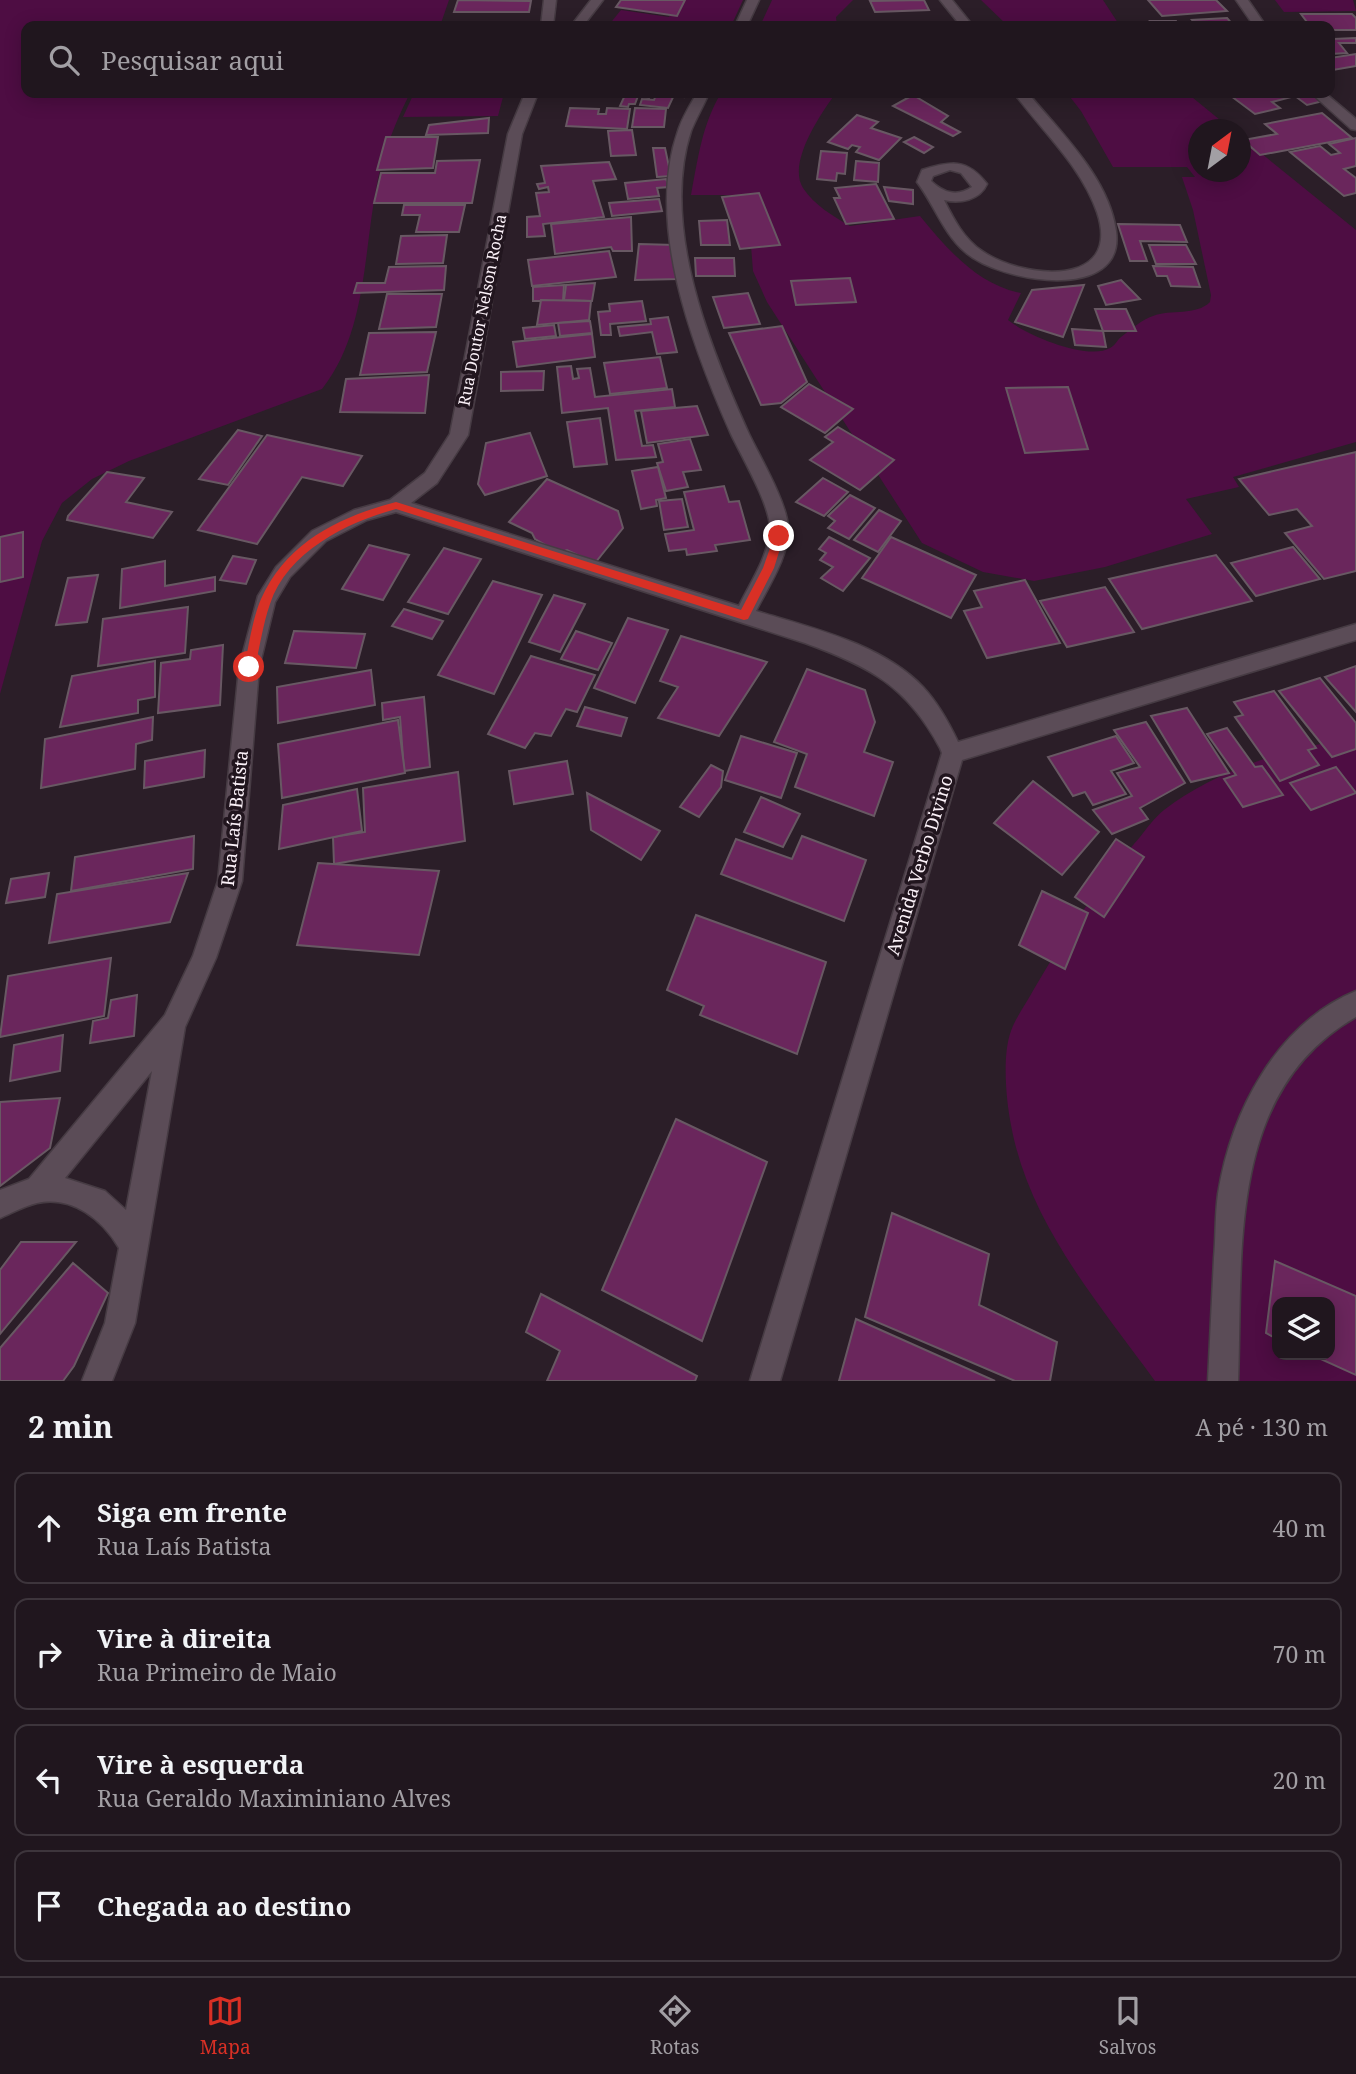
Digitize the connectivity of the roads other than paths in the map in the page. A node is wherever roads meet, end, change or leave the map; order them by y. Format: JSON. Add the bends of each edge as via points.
{"nodes":[{"id":1,"x":550,"y":0,"type":"edge"},
{"id":2,"x":597,"y":0,"type":"edge"},
{"id":3,"x":753,"y":0,"type":"edge"},
{"id":4,"x":946,"y":0,"type":"edge"},
{"id":5,"x":1242,"y":0,"type":"edge"},
{"id":6,"x":548,"y":21,"type":"edge"},
{"id":7,"x":581,"y":21,"type":"edge"},
{"id":8,"x":743,"y":21,"type":"edge"},
{"id":9,"x":963,"y":21,"type":"edge"},
{"id":10,"x":1257,"y":21,"type":"edge"},
{"id":11,"x":529,"y":98,"type":"edge"},
{"id":12,"x":700,"y":98,"type":"edge"},
{"id":13,"x":1025,"y":98,"type":"edge"},
{"id":14,"x":1323,"y":98,"type":"edge"},
{"id":15,"x":1356,"y":127,"type":"edge"},
{"id":16,"x":933,"y":192,"type":"dead end"},
{"id":17,"x":396,"y":505,"type":"junction"},
{"id":18,"x":744,"y":616,"type":"junction"},
{"id":19,"x":1356,"y":632,"type":"edge"},
{"id":20,"x":953,"y":753,"type":"junction"},
{"id":21,"x":1356,"y":1003,"type":"edge"},
{"id":22,"x":174,"y":1024,"type":"junction"},
{"id":23,"x":38,"y":1189,"type":"junction"},
{"id":24,"x":0,"y":1204,"type":"edge"},
{"id":25,"x":134,"y":1245,"type":"junction"},
{"id":26,"x":97,"y":1381,"type":"edge"},
{"id":27,"x":765,"y":1381,"type":"edge"},
{"id":28,"x":1223,"y":1381,"type":"edge"}],
"edges":[{"from":1,"to":6,"type":"street"},
{"from":2,"to":7,"type":"street"},
{"from":3,"to":8,"type":"street"},
{"from":4,"to":9,"type":"street"},
{"from":5,"to":10,"type":"street"},
{"from":11,"to":17,"type":"street","name":"Rua Doutor Nelson Rocha","via":[[515,134],[458,435],[431,478]]},
{"from":12,"to":18,"type":"street","via":[[677,149],[676,223],[694,319],[779,527],[775,552]]},
{"from":13,"to":16,"type":"street","via":[[1087,178],[1103,210],[1110,244],[1101,262],[1079,272],[1048,277],[988,261],[957,236]]},
{"from":14,"to":15,"type":"street"},
{"from":17,"to":18,"type":"street"},
{"from":17,"to":22,"type":"street","name":"Rua Laís Batista","via":[[361,515],[319,536],[282,572],[265,601],[249,667],[230,881],[204,958]]},
{"from":18,"to":20,"type":"street","via":[[850,652],[895,675],[930,710]]},
{"from":19,"to":20,"type":"street","name":"Avenida Verbo Divino"},
{"from":20,"to":27,"type":"street","name":"Avenida Verbo Divino"},
{"from":21,"to":28,"type":"street","via":[[1310,1031],[1295,1048],[1247,1128],[1232,1190]]},
{"from":22,"to":23,"type":"street","name":"Rua Laís Batista"},
{"from":22,"to":25,"type":"street"},
{"from":23,"to":24,"type":"street","name":"Rua Laís Batista"},
{"from":23,"to":25,"type":"street","via":[[88,1196],[122,1223]]},
{"from":25,"to":26,"type":"street","via":[[120,1324]]}]}
